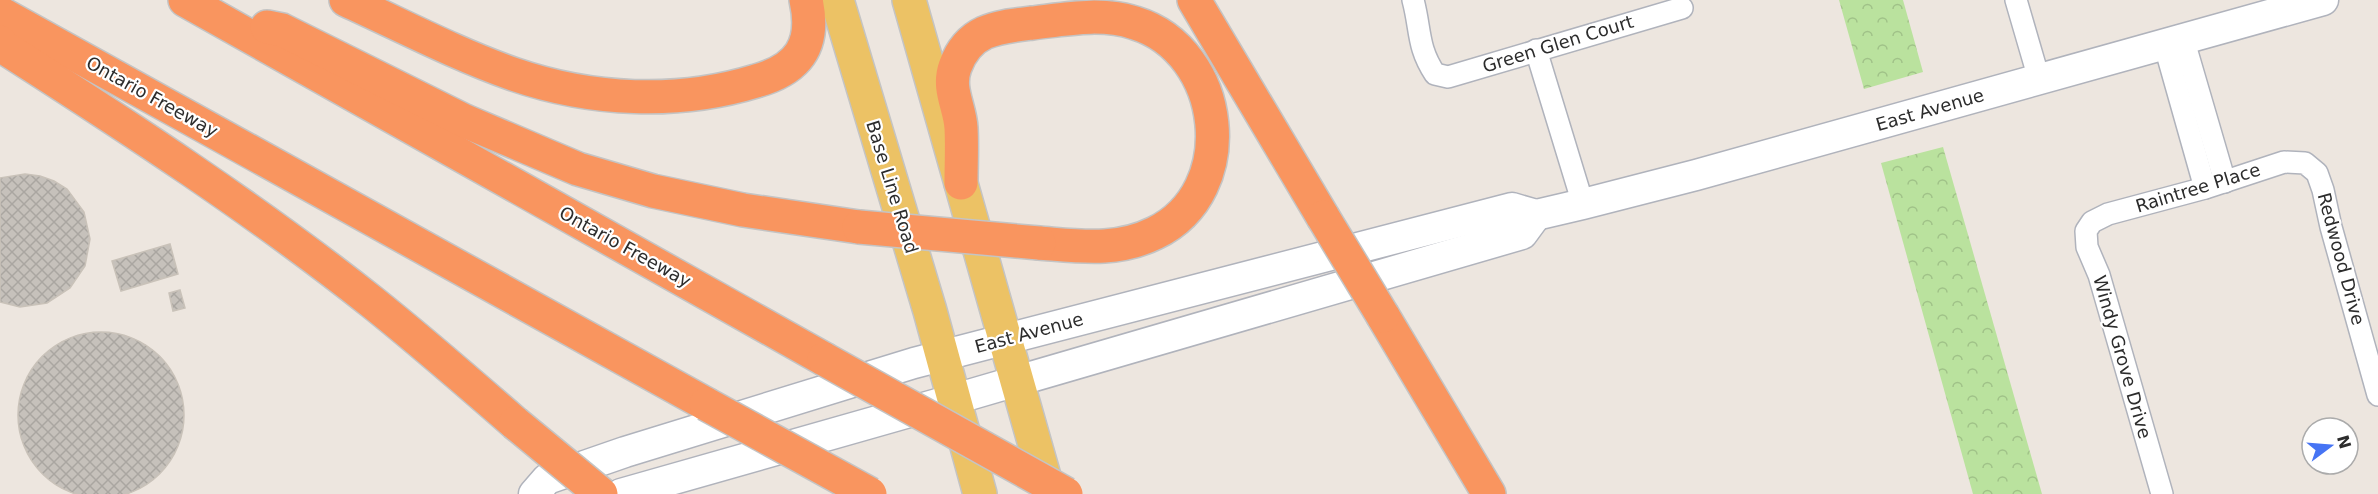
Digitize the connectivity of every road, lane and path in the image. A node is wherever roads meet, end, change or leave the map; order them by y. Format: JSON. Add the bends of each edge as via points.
{"nodes":[{"id":1,"x":184,"y":0,"type":"edge"},
{"id":2,"x":346,"y":0,"type":"edge"},
{"id":3,"x":806,"y":0,"type":"edge"},
{"id":4,"x":837,"y":0,"type":"edge"},
{"id":5,"x":909,"y":0,"type":"edge"},
{"id":6,"x":1194,"y":0,"type":"edge"},
{"id":7,"x":1413,"y":0,"type":"edge"},
{"id":8,"x":2016,"y":0,"type":"edge"},
{"id":9,"x":2323,"y":0,"type":"edge"},
{"id":10,"x":1682,"y":8,"type":"dead end"},
{"id":11,"x":0,"y":13,"type":"edge"},
{"id":12,"x":220,"y":20,"type":"junction"},
{"id":13,"x":2174,"y":41,"type":"junction"},
{"id":14,"x":0,"y":42,"type":"edge"},
{"id":15,"x":1536,"y":50,"type":"junction"},
{"id":16,"x":2039,"y":79,"type":"junction"},
{"id":17,"x":2305,"y":163,"type":"joint"},
{"id":18,"x":2225,"y":182,"type":"junction"},
{"id":19,"x":961,"y":183,"type":"junction"},
{"id":20,"x":2205,"y":188,"type":"junction"},
{"id":21,"x":1583,"y":204,"type":"junction"},
{"id":22,"x":1536,"y":215,"type":"junction"},
{"id":23,"x":2092,"y":222,"type":"joint"},
{"id":24,"x":1011,"y":358,"type":"junction"},
{"id":25,"x":949,"y":376,"type":"junction"},
{"id":26,"x":2378,"y":395,"type":"edge"},
{"id":27,"x":634,"y":490,"type":"edge"},
{"id":28,"x":534,"y":494,"type":"edge"},
{"id":29,"x":601,"y":494,"type":"edge"},
{"id":30,"x":870,"y":494,"type":"edge"},
{"id":31,"x":980,"y":494,"type":"edge"},
{"id":32,"x":1049,"y":494,"type":"edge"},
{"id":33,"x":1066,"y":494,"type":"edge"},
{"id":34,"x":1490,"y":494,"type":"edge"},
{"id":35,"x":2162,"y":494,"type":"edge"}],
"edges":[{"from":1,"to":12,"type":"highway","name":"Ontario Freeway"},
{"from":2,"to":3,"type":"highway","via":[[513,74],[578,91],[647,97],[735,87],[792,66],[808,39]]},
{"from":4,"to":25,"type":"main road","name":"Base Line Road"},
{"from":5,"to":19,"type":"main road"},
{"from":6,"to":34,"type":"highway","bridge":true},
{"from":7,"to":15,"type":"street","name":"Green Glen Court","via":[[1422,50],[1435,74],[1460,75]]},
{"from":8,"to":16,"type":"street"},
{"from":9,"to":13,"type":"main road","name":"East Avenue"},
{"from":10,"to":15,"type":"street","name":"Green Glen Court"},
{"from":11,"to":30,"type":"highway","name":"Ontario Freeway","bridge":true},
{"from":12,"to":19,"type":"highway","bridge":true,"via":[[282,30],[465,121],[578,169],[664,194],[859,227],[1106,248],[1156,233],[1189,207],[1200,190],[1213,153],[1213,124],[1205,89],[1188,60],[1172,44],[1137,23],[1102,17],[1076,18],[1002,26],[982,33],[963,52],[953,75],[952,92],[961,126]]},
{"from":12,"to":33,"type":"highway","name":"Ontario Freeway","bridge":true},
{"from":13,"to":16,"type":"main road","name":"East Avenue"},
{"from":13,"to":18,"type":"street"},
{"from":13,"to":20,"type":"street"},
{"from":14,"to":29,"type":"highway","bridge":true,"via":[[128,126],[372,302]]},
{"from":15,"to":21,"type":"street"},
{"from":16,"to":21,"type":"main road","name":"East Avenue"},
{"from":17,"to":18,"type":"street","name":"Raintree Place","via":[[2284,162]]},
{"from":17,"to":26,"type":"street","name":"Redwood Drive","via":[[2317,173],[2324,190]]},
{"from":18,"to":20,"type":"street","name":"Raintree Place"},
{"from":19,"to":24,"type":"main road"},
{"from":20,"to":23,"type":"street","name":"Raintree Place","via":[[2108,214]]},
{"from":21,"to":22,"type":"main road","name":"East Avenue"},
{"from":22,"to":24,"type":"main road","name":"East Avenue","via":[[1512,208]]},
{"from":22,"to":24,"type":"main road","name":"East Avenue","via":[[1521,234]]},
{"from":23,"to":35,"type":"street","name":"Windy Grove Drive","via":[[2086,231],[2087,247],[2099,275]]},
{"from":24,"to":25,"type":"main road","name":"East Avenue"},
{"from":24,"to":25,"type":"main road","name":"East Avenue"},
{"from":24,"to":32,"type":"main road"},
{"from":25,"to":27,"type":"main road","name":"East Avenue"},
{"from":25,"to":28,"type":"main road","name":"East Avenue","via":[[614,456],[547,479]]},
{"from":25,"to":31,"type":"main road","name":"Base Line Road"}]}
